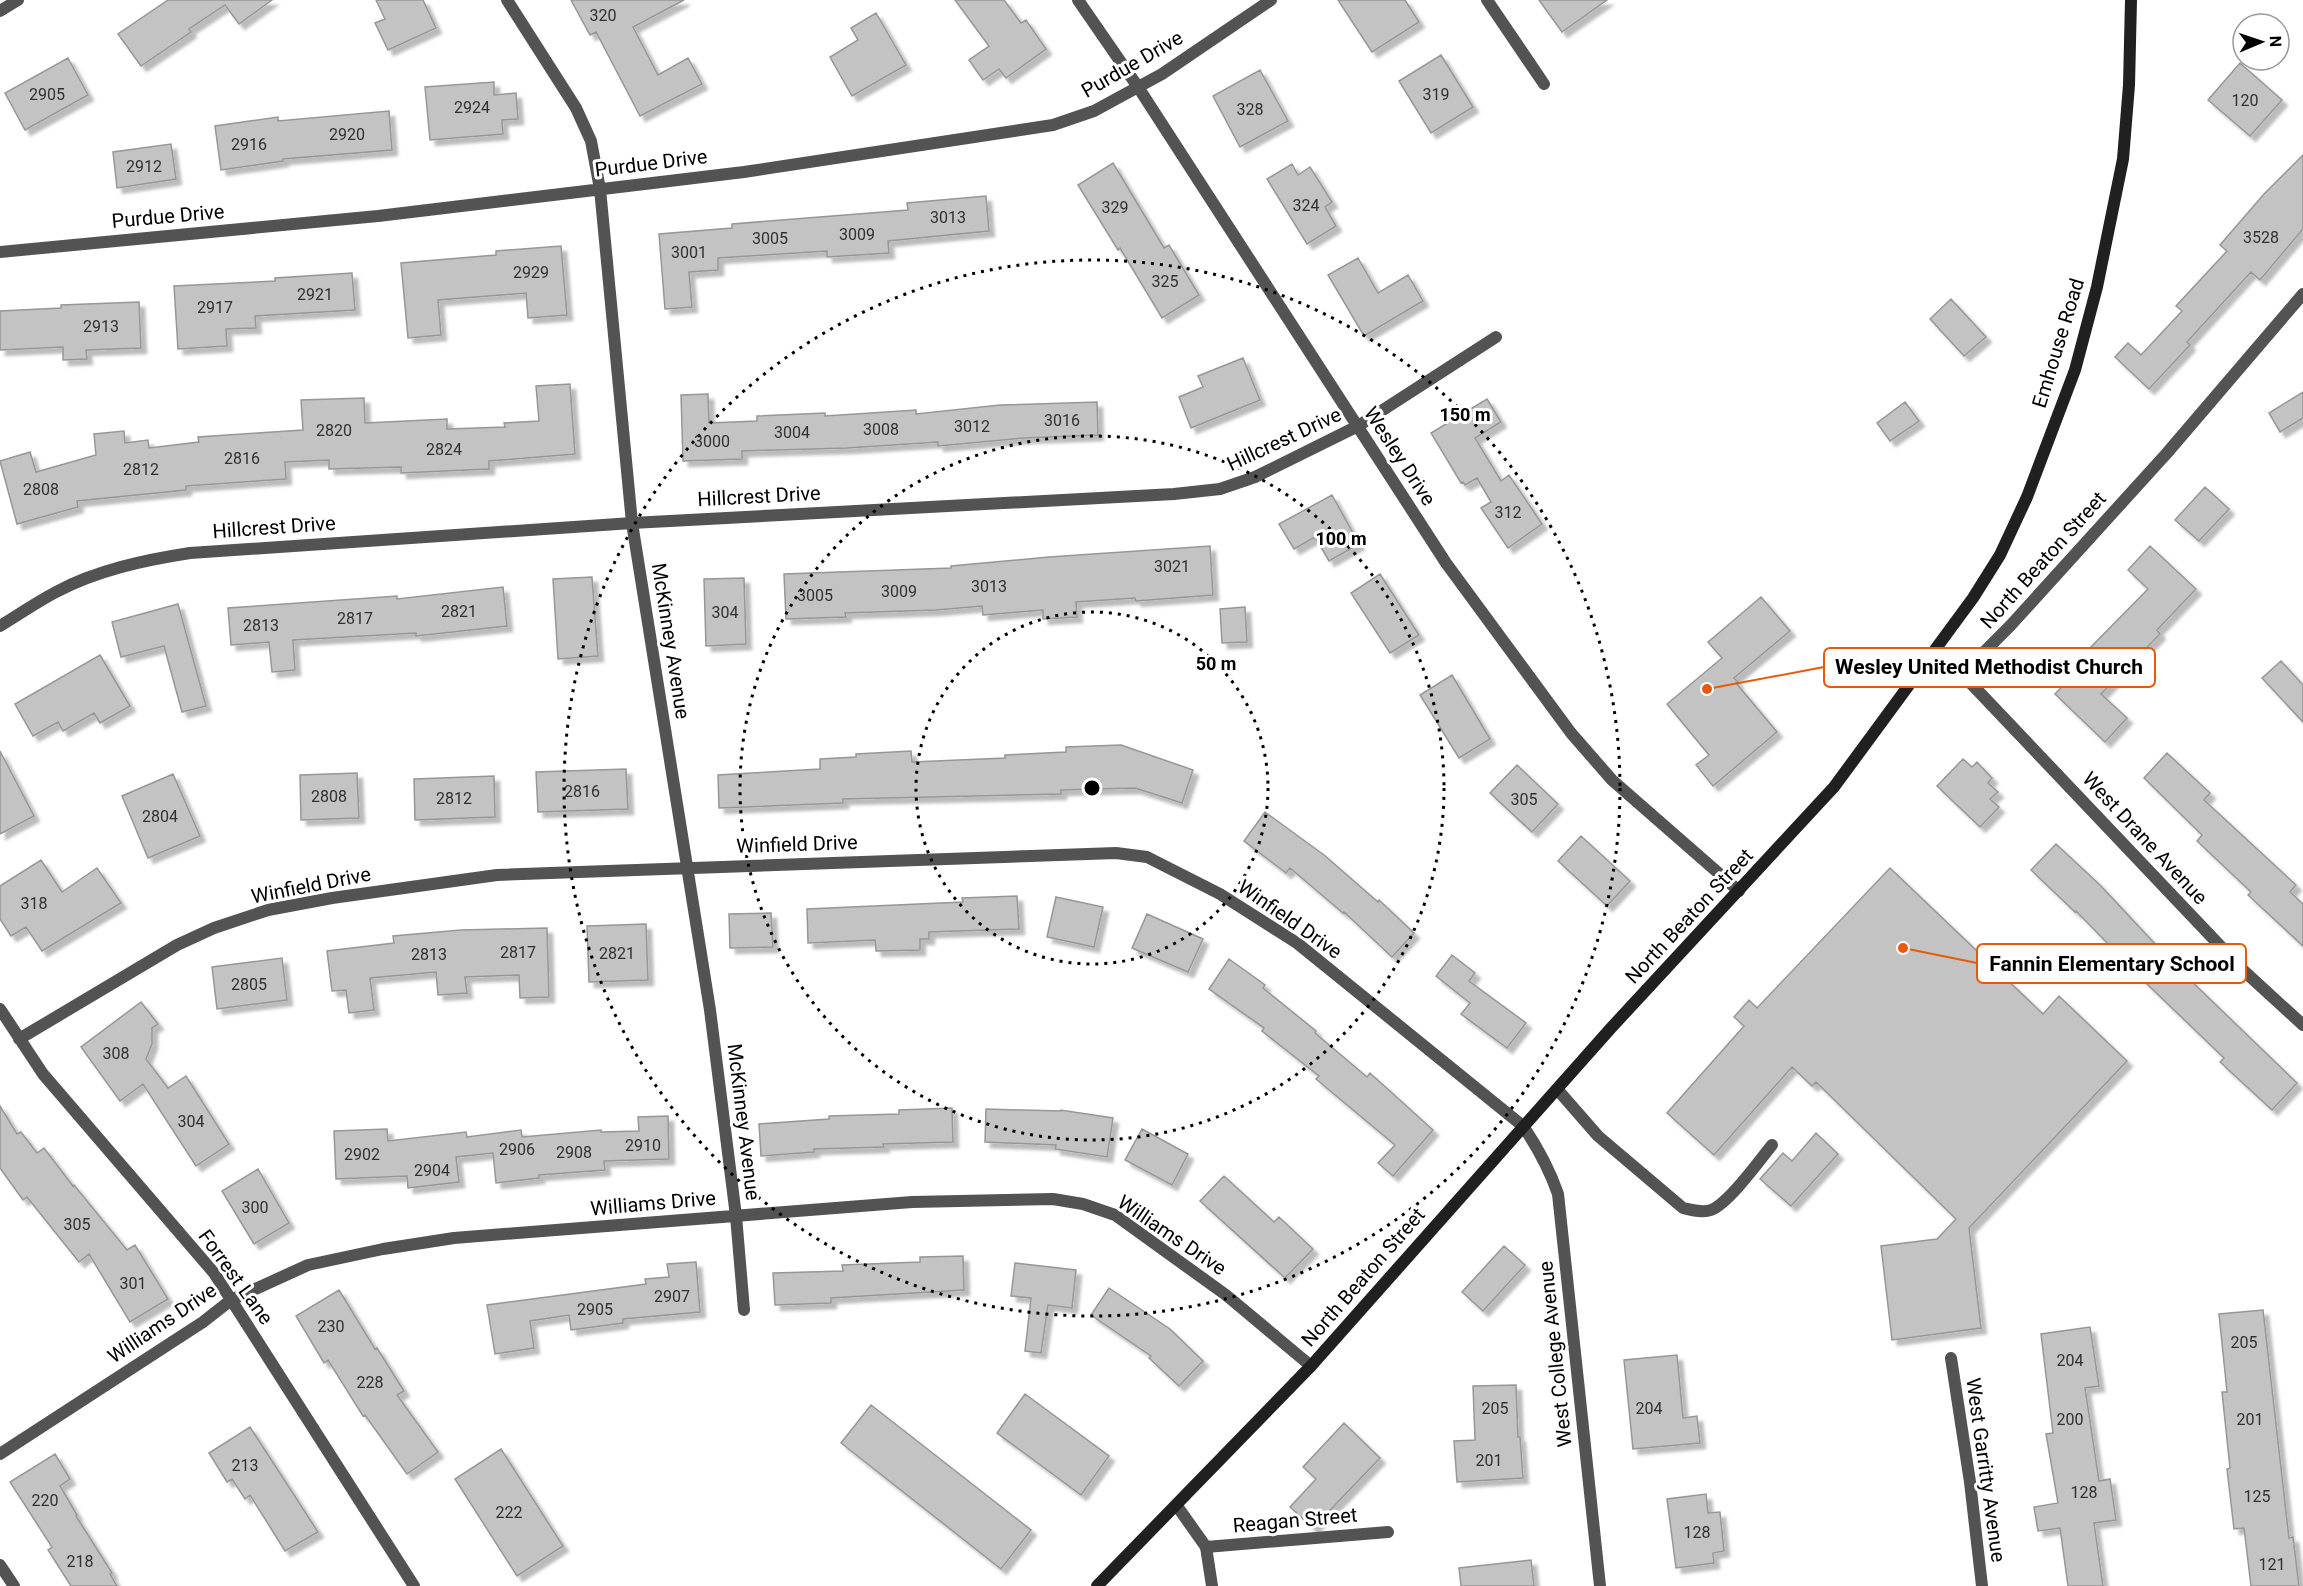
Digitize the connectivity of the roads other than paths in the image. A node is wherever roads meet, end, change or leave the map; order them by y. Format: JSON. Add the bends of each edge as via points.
{"nodes":[{"id":1,"x":18,"y":0,"type":"edge"},
{"id":2,"x":507,"y":0,"type":"edge"},
{"id":3,"x":1078,"y":0,"type":"edge"},
{"id":4,"x":1271,"y":0,"type":"edge"},
{"id":5,"x":1487,"y":0,"type":"edge"},
{"id":6,"x":2131,"y":0,"type":"edge"},
{"id":7,"x":0,"y":11,"type":"edge"},
{"id":8,"x":1544,"y":84,"type":"dead end"},
{"id":9,"x":1138,"y":87,"type":"junction"},
{"id":10,"x":600,"y":189,"type":"junction"},
{"id":11,"x":0,"y":252,"type":"edge"},
{"id":12,"x":2303,"y":294,"type":"edge"},
{"id":13,"x":1496,"y":337,"type":"dead end"},
{"id":14,"x":1358,"y":426,"type":"junction"},
{"id":15,"x":632,"y":523,"type":"junction"},
{"id":16,"x":0,"y":626,"type":"edge"},
{"id":17,"x":1924,"y":666,"type":"junction"},
{"id":18,"x":1962,"y":674,"type":"junction"},
{"id":19,"x":687,"y":868,"type":"junction"},
{"id":20,"x":1739,"y":891,"type":"junction"},
{"id":21,"x":0,"y":1009,"type":"edge"},
{"id":22,"x":2303,"y":1025,"type":"edge"},
{"id":23,"x":20,"y":1039,"type":"junction"},
{"id":24,"x":1557,"y":1089,"type":"junction"},
{"id":25,"x":1523,"y":1126,"type":"junction"},
{"id":26,"x":1772,"y":1145,"type":"dead end"},
{"id":27,"x":736,"y":1216,"type":"junction"},
{"id":28,"x":231,"y":1300,"type":"junction"},
{"id":29,"x":744,"y":1310,"type":"dead end"},
{"id":30,"x":1951,"y":1358,"type":"dead end"},
{"id":31,"x":1311,"y":1366,"type":"junction"},
{"id":32,"x":0,"y":1454,"type":"edge"},
{"id":33,"x":1177,"y":1506,"type":"junction"},
{"id":34,"x":1388,"y":1532,"type":"dead end"},
{"id":35,"x":1206,"y":1547,"type":"junction"},
{"id":36,"x":0,"y":1565,"type":"edge"},
{"id":37,"x":14,"y":1586,"type":"edge"},
{"id":38,"x":414,"y":1586,"type":"edge"},
{"id":39,"x":1097,"y":1586,"type":"edge"},
{"id":40,"x":1212,"y":1586,"type":"edge"},
{"id":41,"x":1600,"y":1586,"type":"edge"},
{"id":42,"x":1982,"y":1586,"type":"edge"}],
"edges":[{"from":1,"to":7,"type":"street"},
{"from":2,"to":10,"type":"street","name":"McKinney Avenue","via":[[576,108],[591,141]]},
{"from":3,"to":9,"type":"street","name":"Wesley Drive"},
{"from":4,"to":9,"type":"street","name":"Purdue Drive"},
{"from":5,"to":8,"type":"street"},
{"from":6,"to":17,"type":"main road","name":"Emhouse Road","via":[[2123,159],[2097,287],[2075,370],[2027,497],[2000,555]]},
{"from":9,"to":10,"type":"street","name":"Purdue Drive","via":[[1094,111],[1053,125],[744,172]]},
{"from":9,"to":14,"type":"street","name":"Wesley Drive"},
{"from":10,"to":11,"type":"street","name":"Purdue Drive","via":[[378,216]]},
{"from":10,"to":15,"type":"street","name":"McKinney Avenue"},
{"from":12,"to":18,"type":"street","name":"North Beaton Street","via":[[2159,462],[2010,627]]},
{"from":13,"to":14,"type":"street","name":"Hillcrest Drive"},
{"from":14,"to":15,"type":"street","name":"Hillcrest Drive","via":[[1255,477],[1220,489]]},
{"from":14,"to":20,"type":"street","name":"Wesley Drive","via":[[1446,563],[1571,733],[1612,780]]},
{"from":15,"to":16,"type":"street","name":"Hillcrest Drive","via":[[146,560],[56,591]]},
{"from":15,"to":19,"type":"street","name":"McKinney Avenue"},
{"from":17,"to":18,"type":"street"},
{"from":17,"to":20,"type":"main road","name":"North Beaton Street","via":[[1834,787]]},
{"from":18,"to":22,"type":"street","name":"West Drane Avenue","via":[[2244,971]]},
{"from":19,"to":23,"type":"street","name":"Winfield Drive","via":[[497,875],[268,910],[177,945]]},
{"from":19,"to":25,"type":"street","name":"Winfield Drive","via":[[1116,853],[1147,857],[1220,894],[1297,943]]},
{"from":19,"to":27,"type":"street","name":"McKinney Avenue"},
{"from":20,"to":24,"type":"main road","name":"North Beaton Street"},
{"from":21,"to":23,"type":"street","name":"Forrest Lane"},
{"from":23,"to":28,"type":"street","name":"Forrest Lane","via":[[43,1074],[214,1273]]},
{"from":24,"to":25,"type":"main road","name":"North Beaton Street"},
{"from":24,"to":26,"type":"street","via":[[1598,1136],[1683,1208],[1711,1210],[1726,1199]]},
{"from":25,"to":31,"type":"main road","name":"North Beaton Street"},
{"from":25,"to":41,"type":"street","name":"West College Avenue","via":[[1550,1170],[1558,1194]]},
{"from":27,"to":28,"type":"street","name":"Williams Drive","via":[[454,1238],[383,1249],[308,1265]]},
{"from":27,"to":29,"type":"street","name":"McKinney Avenue"},
{"from":27,"to":31,"type":"street","name":"Williams Drive","via":[[912,1202],[1053,1199],[1083,1204],[1115,1215],[1226,1295]]},
{"from":28,"to":32,"type":"street","name":"Williams Drive"},
{"from":28,"to":38,"type":"street","name":"Forrest Lane"},
{"from":30,"to":42,"type":"street","name":"West Garritty Avenue"},
{"from":31,"to":33,"type":"main road","name":"North Beaton Street"},
{"from":33,"to":35,"type":"street"},
{"from":33,"to":39,"type":"main road","name":"North Beaton Street"},
{"from":34,"to":35,"type":"street","name":"Reagan Street"},
{"from":35,"to":40,"type":"street"},
{"from":36,"to":37,"type":"street"}]}
